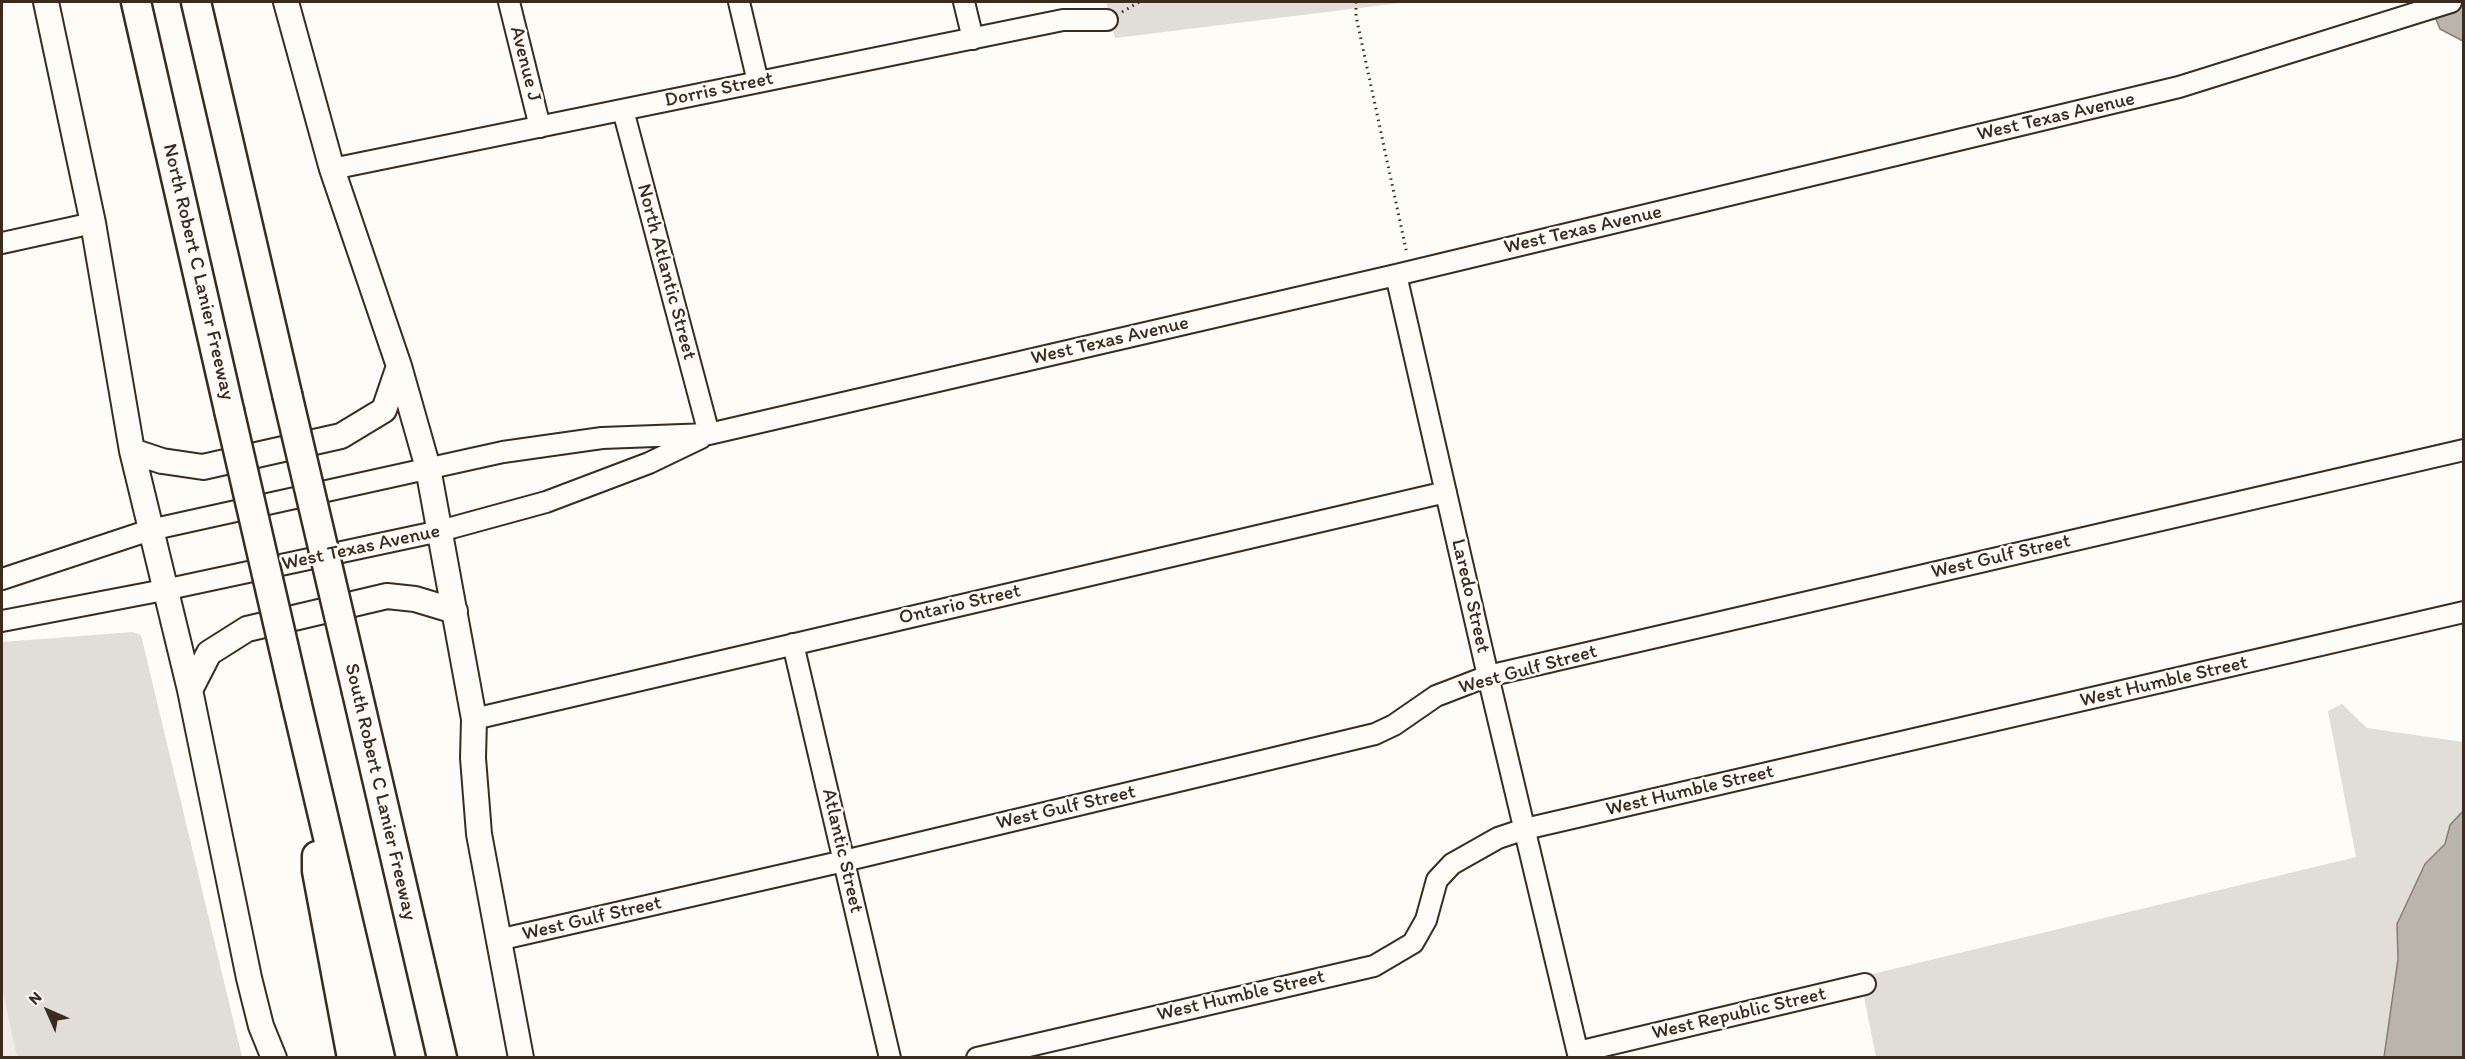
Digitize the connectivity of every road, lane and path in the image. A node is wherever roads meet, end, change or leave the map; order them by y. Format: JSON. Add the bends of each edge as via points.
{"nodes":[{"id":1,"x":46,"y":2,"type":"edge"},
{"id":2,"x":136,"y":2,"type":"edge"},
{"id":3,"x":196,"y":2,"type":"edge"},
{"id":4,"x":285,"y":2,"type":"edge"},
{"id":5,"x":509,"y":2,"type":"edge"},
{"id":6,"x":739,"y":2,"type":"edge"},
{"id":7,"x":964,"y":2,"type":"edge"},
{"id":8,"x":1356,"y":2,"type":"edge"},
{"id":9,"x":2451,"y":2,"type":"edge"},
{"id":10,"x":1107,"y":20,"type":"dead end"},
{"id":11,"x":973,"y":39,"type":"junction"},
{"id":12,"x":758,"y":82,"type":"junction"},
{"id":13,"x":623,"y":110,"type":"junction"},
{"id":14,"x":540,"y":127,"type":"junction"},
{"id":15,"x":332,"y":170,"type":"junction"},
{"id":16,"x":93,"y":223,"type":"junction"},
{"id":17,"x":2,"y":243,"type":"edge"},
{"id":18,"x":1403,"y":273,"type":"junction"},
{"id":19,"x":399,"y":366,"type":"junction"},
{"id":20,"x":709,"y":434,"type":"junction"},
{"id":21,"x":2463,"y":450,"type":"edge"},
{"id":22,"x":132,"y":451,"type":"junction"},
{"id":23,"x":429,"y":468,"type":"junction"},
{"id":24,"x":1446,"y":492,"type":"junction"},
{"id":25,"x":150,"y":530,"type":"junction"},
{"id":26,"x":440,"y":531,"type":"junction"},
{"id":27,"x":2,"y":579,"type":"edge"},
{"id":28,"x":164,"y":591,"type":"junction"},
{"id":29,"x":455,"y":612,"type":"junction"},
{"id":30,"x":2463,"y":612,"type":"edge"},
{"id":31,"x":2,"y":621,"type":"edge"},
{"id":32,"x":793,"y":644,"type":"junction"},
{"id":33,"x":1488,"y":676,"type":"junction"},
{"id":34,"x":190,"y":690,"type":"junction"},
{"id":35,"x":474,"y":719,"type":"junction"},
{"id":36,"x":317,"y":791,"type":"junction"},
{"id":37,"x":385,"y":815,"type":"junction"},
{"id":38,"x":1525,"y":829,"type":"junction"},
{"id":39,"x":844,"y":861,"type":"junction"},
{"id":40,"x":498,"y":940,"type":"junction"},
{"id":41,"x":1865,"y":984,"type":"dead end"},
{"id":42,"x":1579,"y":1055,"type":"edge"},
{"id":43,"x":273,"y":1058,"type":"edge"},
{"id":44,"x":352,"y":1058,"type":"edge"},
{"id":45,"x":380,"y":1058,"type":"edge"},
{"id":46,"x":442,"y":1058,"type":"edge"},
{"id":47,"x":458,"y":1058,"type":"edge"},
{"id":48,"x":521,"y":1058,"type":"edge"},
{"id":49,"x":890,"y":1058,"type":"edge"},
{"id":50,"x":977,"y":1058,"type":"edge"}],
"edges":[{"from":1,"to":16,"type":"main road"},
{"from":2,"to":36,"type":"highway","name":"North Robert C Lanier Freeway","bridge":true},
{"from":3,"to":37,"type":"highway","name":"South Robert C Lanier Freeway","bridge":true},
{"from":4,"to":15,"type":"main road"},
{"from":5,"to":14,"type":"street","name":"Avenue J"},
{"from":6,"to":12,"type":"street"},
{"from":7,"to":11,"type":"street"},
{"from":8,"to":18,"type":"path"},
{"from":9,"to":18,"type":"street","name":"West Texas Avenue","via":[[2179,87]]},
{"from":10,"to":11,"type":"street","name":"Dorris Street","via":[[1063,20]]},
{"from":11,"to":12,"type":"street","name":"Dorris Street"},
{"from":12,"to":13,"type":"street","name":"Dorris Street"},
{"from":13,"to":14,"type":"street","name":"Dorris Street"},
{"from":13,"to":20,"type":"street","name":"North Atlantic Street"},
{"from":14,"to":15,"type":"street","name":"Dorris Street"},
{"from":15,"to":19,"type":"main road"},
{"from":16,"to":17,"type":"street"},
{"from":16,"to":22,"type":"main road"},
{"from":18,"to":20,"type":"street","name":"West Texas Avenue"},
{"from":18,"to":24,"type":"street","name":"Laredo Street"},
{"from":19,"to":22,"type":"main road","via":[[384,410],[341,436],[203,467],[162,461]]},
{"from":19,"to":23,"type":"main road"},
{"from":20,"to":23,"type":"street","name":"West Texas Avenue","via":[[602,438]]},
{"from":20,"to":26,"type":"street","name":"West Texas Avenue","via":[[649,463],[546,502]]},
{"from":21,"to":33,"type":"street","name":"West Gulf Street"},
{"from":22,"to":25,"type":"main road"},
{"from":23,"to":25,"type":"street","name":"West Texas Avenue"},
{"from":23,"to":26,"type":"main road"},
{"from":24,"to":32,"type":"street","name":"Ontario Street"},
{"from":24,"to":33,"type":"street","name":"Laredo Street"},
{"from":25,"to":27,"type":"street","name":"West Texas Avenue"},
{"from":25,"to":28,"type":"main road"},
{"from":26,"to":28,"type":"street","name":"West Texas Avenue"},
{"from":26,"to":29,"type":"main road"},
{"from":28,"to":31,"type":"street","name":"West Texas Avenue"},
{"from":28,"to":34,"type":"main road"},
{"from":29,"to":34,"type":"main road","via":[[415,599],[387,596],[247,629],[209,653]]},
{"from":29,"to":35,"type":"main road"},
{"from":30,"to":38,"type":"street","name":"West Humble Street"},
{"from":32,"to":35,"type":"street","name":"Ontario Street"},
{"from":32,"to":39,"type":"street","name":"Atlantic Street"},
{"from":33,"to":38,"type":"street","name":"Laredo Street"},
{"from":33,"to":39,"type":"street","name":"West Gulf Street","via":[[1437,696],[1375,734]]},
{"from":34,"to":43,"type":"main road","via":[[249,978]]},
{"from":35,"to":40,"type":"main road","via":[[479,834]]},
{"from":36,"to":44,"type":"highway","via":[[316,871]]},
{"from":36,"to":45,"type":"highway"},
{"from":37,"to":46,"type":"highway","name":"South Robert C Lanier Freeway"},
{"from":37,"to":47,"type":"highway"},
{"from":38,"to":42,"type":"street","name":"Laredo Street"},
{"from":38,"to":50,"type":"street","name":"West Humble Street","via":[[1498,838],[1452,864],[1437,880],[1426,920],[1413,944],[1374,966]]},
{"from":39,"to":40,"type":"street","name":"West Gulf Street"},
{"from":39,"to":49,"type":"street","name":"Atlantic Street"},
{"from":40,"to":48,"type":"main road"},
{"from":41,"to":42,"type":"street","name":"West Republic Street"}]}
